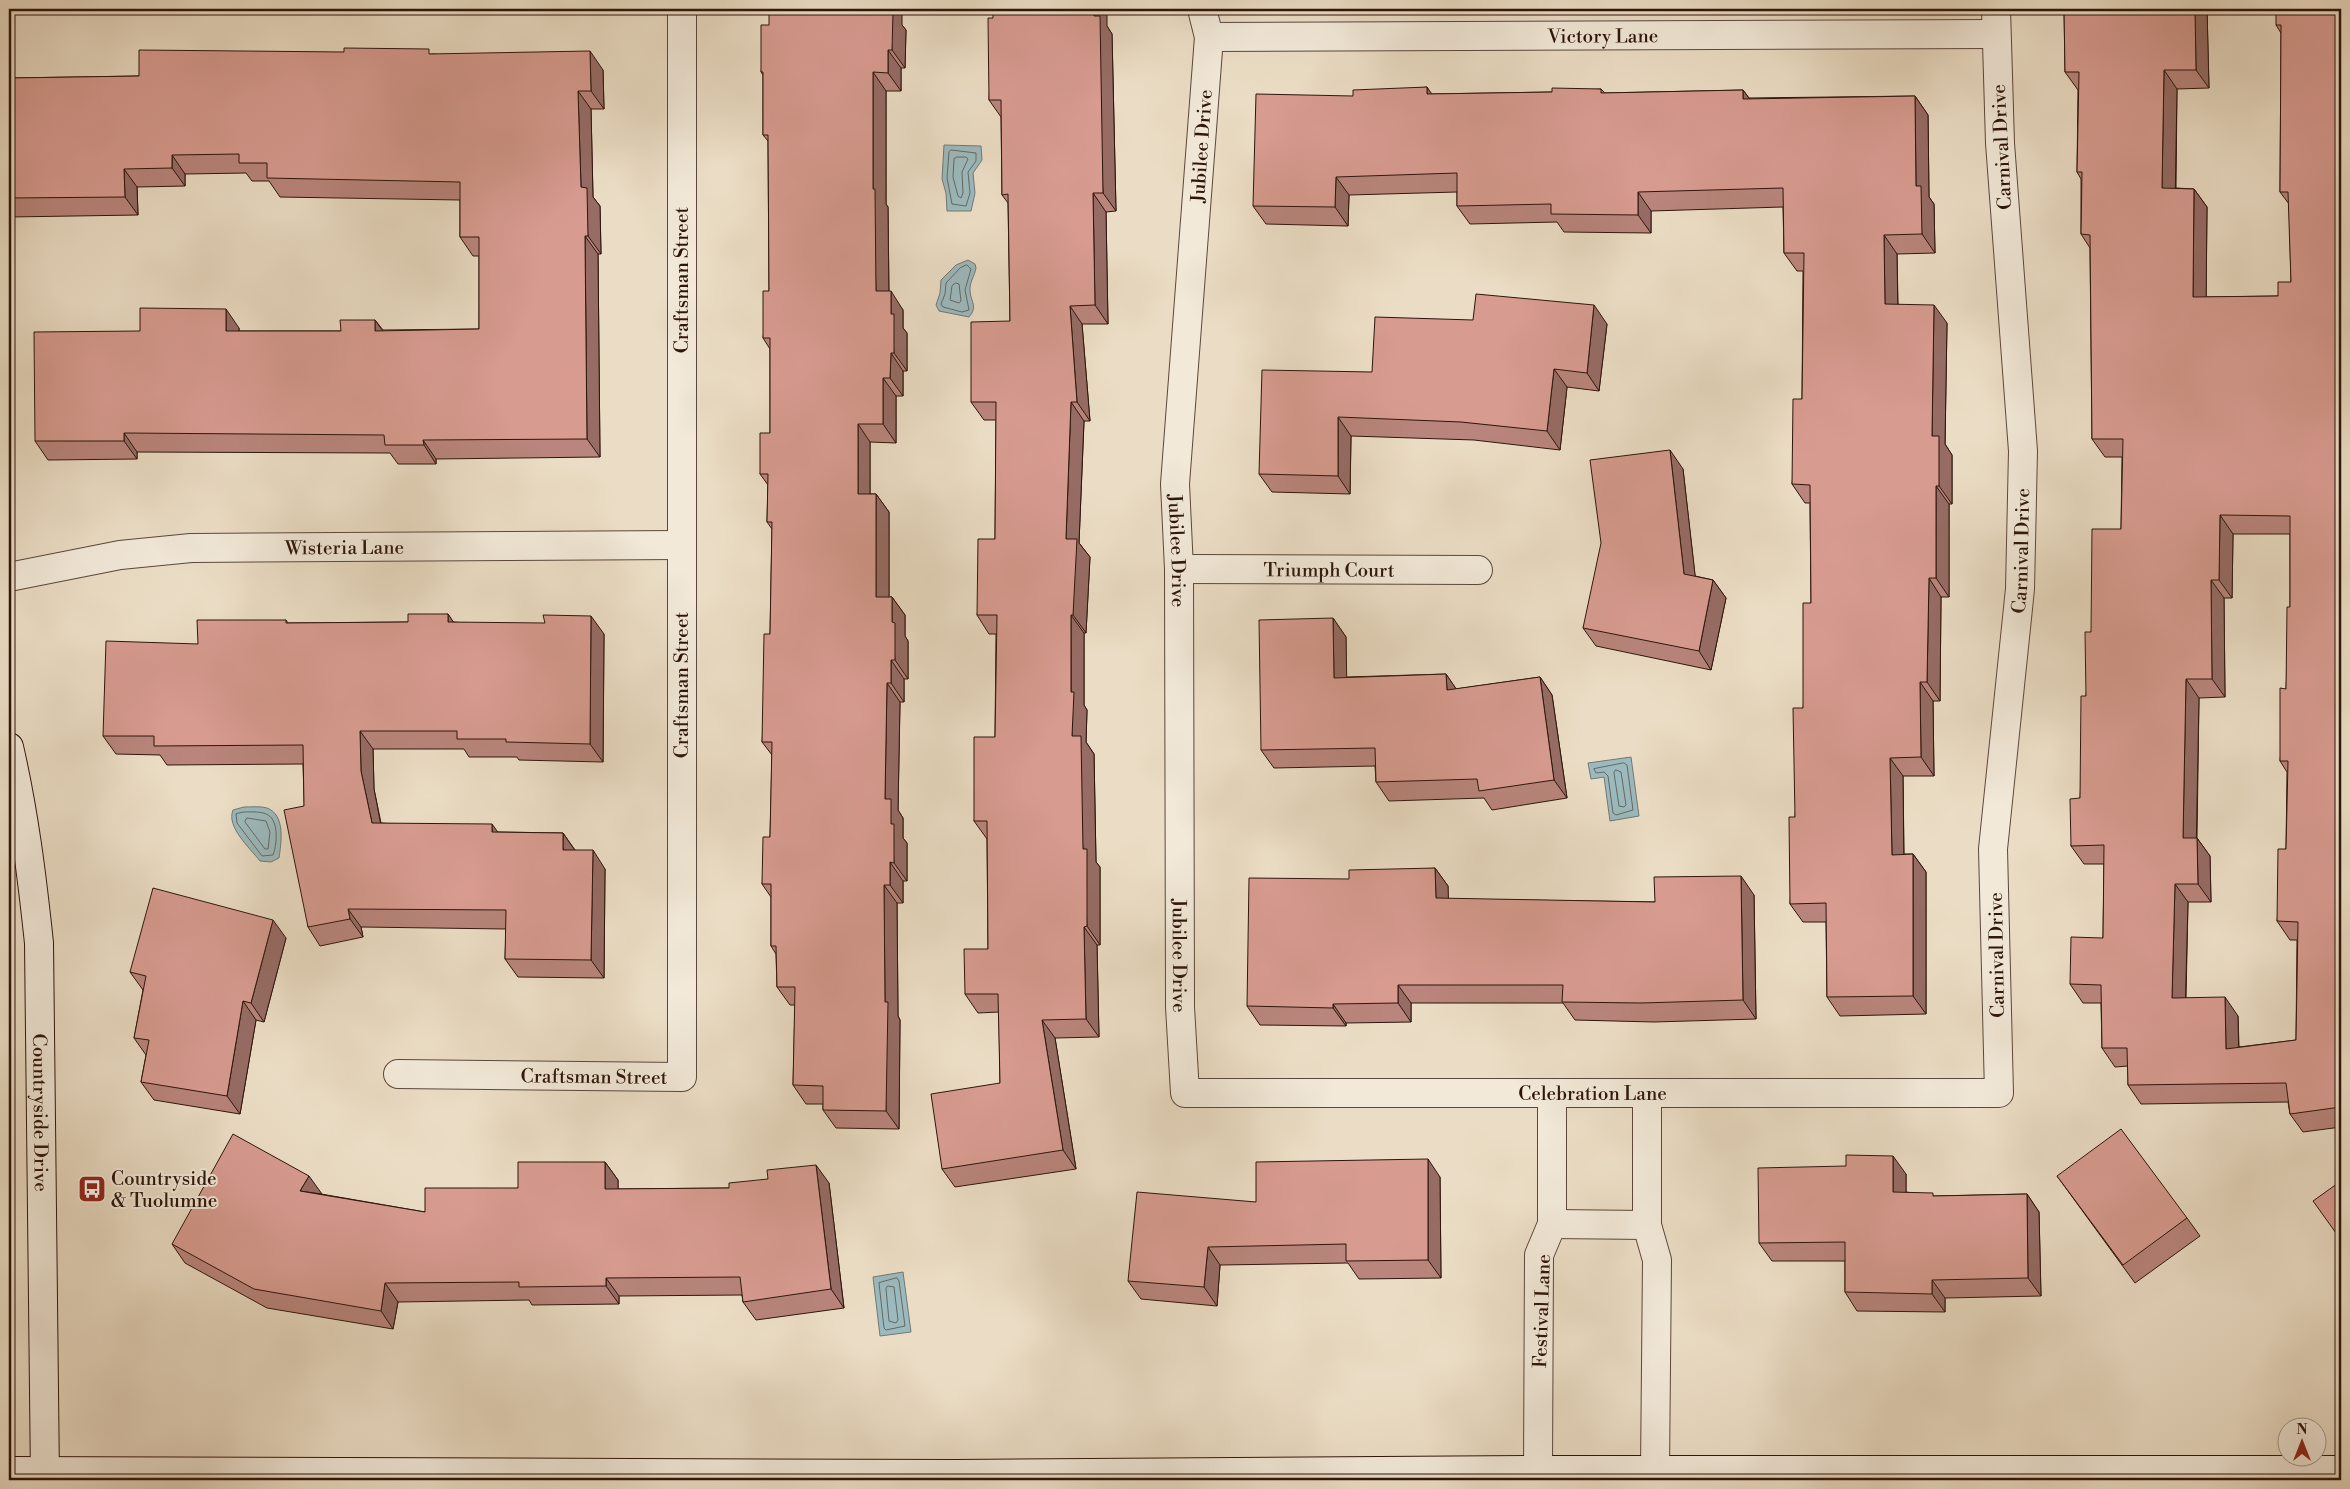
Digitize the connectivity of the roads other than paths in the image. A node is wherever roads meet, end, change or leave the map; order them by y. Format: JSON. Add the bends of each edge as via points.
{"nodes":[{"id":1,"x":682,"y":9,"type":"edge"},
{"id":2,"x":1202,"y":9,"type":"edge"},
{"id":3,"x":1996,"y":21,"type":"edge"},
{"id":4,"x":1209,"y":37,"type":"junction"},
{"id":5,"x":681,"y":545,"type":"junction"},
{"id":6,"x":1179,"y":569,"type":"junction"},
{"id":7,"x":1478,"y":570,"type":"dead end"},
{"id":8,"x":9,"y":577,"type":"edge"},
{"id":9,"x":9,"y":747,"type":"edge"},
{"id":10,"x":398,"y":1074,"type":"dead end"},
{"id":11,"x":1185,"y":1094,"type":"joint"},
{"id":12,"x":1552,"y":1094,"type":"junction"},
{"id":13,"x":1647,"y":1094,"type":"junction"},
{"id":14,"x":1999,"y":1094,"type":"joint"},
{"id":15,"x":1552,"y":1224,"type":"junction"},
{"id":16,"x":1647,"y":1225,"type":"junction"},
{"id":17,"x":1538,"y":1470,"type":"junction"},
{"id":18,"x":1655,"y":1470,"type":"junction"},
{"id":19,"x":2341,"y":1470,"type":"edge"},
{"id":20,"x":9,"y":1471,"type":"edge"},
{"id":21,"x":2292,"y":1475,"type":"edge"},
{"id":22,"x":45,"y":1476,"type":"edge"},
{"id":23,"x":956,"y":1477,"type":"edge"}],
"edges":[{"from":1,"to":5,"type":"street","name":"Craftsman Street"},
{"from":2,"to":4,"type":"street","name":"Jubilee Drive"},
{"from":3,"to":4,"type":"street","name":"Victory Lane"},
{"from":3,"to":14,"type":"street","name":"Carnival Drive","via":[[2000,143],[2023,451],[2020,589],[1994,849]]},
{"from":4,"to":6,"type":"street","name":"Jubilee Drive","via":[[1175,484]]},
{"from":5,"to":8,"type":"street","name":"Wisteria Lane","via":[[191,548],[120,555]]},
{"from":5,"to":10,"type":"street","name":"Craftsman Street","via":[[682,1077]]},
{"from":6,"to":7,"type":"street","name":"Triumph Court"},
{"from":6,"to":11,"type":"street","name":"Jubilee Drive","via":[[1180,1007]]},
{"from":9,"to":22,"type":"street","name":"Countryside Drive","via":[[21,805],[39,943]]},
{"from":11,"to":12,"type":"street","name":"Celebration Lane"},
{"from":12,"to":13,"type":"street","name":"Celebration Lane"},
{"from":12,"to":15,"type":"street","name":"Festival Lane"},
{"from":13,"to":14,"type":"street","name":"Celebration Lane"},
{"from":13,"to":16,"type":"street"},
{"from":15,"to":16,"type":"street"},
{"from":15,"to":17,"type":"street","name":"Festival Lane","via":[[1539,1255]]},
{"from":16,"to":18,"type":"street","via":[[1657,1260]]},
{"from":17,"to":18,"type":"street"},
{"from":17,"to":23,"type":"street"},
{"from":18,"to":21,"type":"street"},
{"from":19,"to":21,"type":"street"},
{"from":20,"to":22,"type":"street"},
{"from":22,"to":23,"type":"street"}]}
